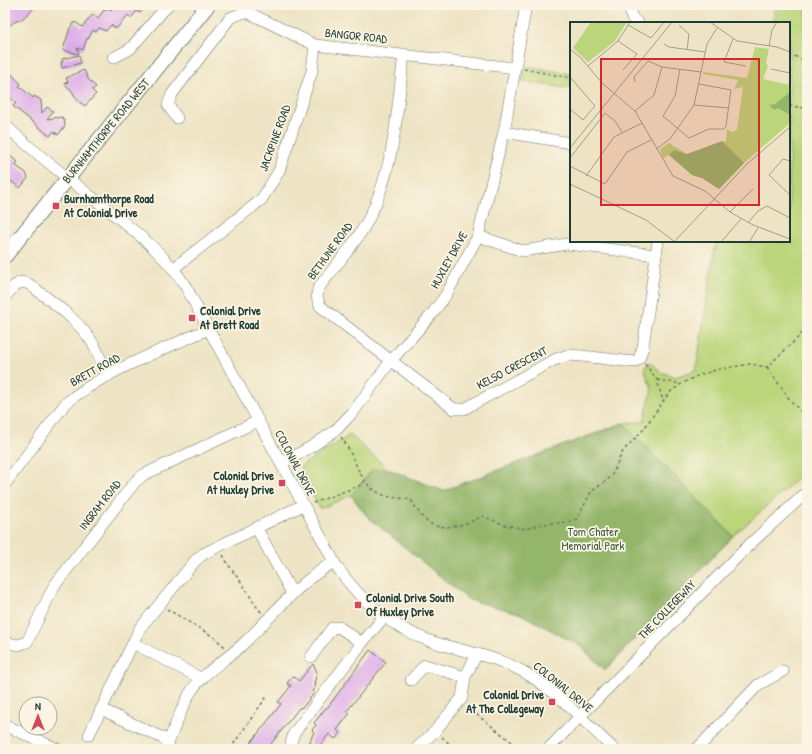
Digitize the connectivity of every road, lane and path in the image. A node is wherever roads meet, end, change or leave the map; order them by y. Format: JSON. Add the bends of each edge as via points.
{"nodes":[{"id":1,"x":168,"y":5,"type":"edge"},
{"id":2,"x":208,"y":5,"type":"edge"},
{"id":3,"x":526,"y":5,"type":"edge"},
{"id":4,"x":631,"y":5,"type":"edge"},
{"id":5,"x":636,"y":22,"type":"edge"},
{"id":6,"x":315,"y":45,"type":"junction"},
{"id":7,"x":404,"y":54,"type":"junction"},
{"id":8,"x":790,"y":54,"type":"edge"},
{"id":9,"x":113,"y":58,"type":"dead end"},
{"id":10,"x":807,"y":61,"type":"edge"},
{"id":11,"x":514,"y":68,"type":"junction"},
{"id":12,"x":570,"y":78,"type":"edge"},
{"id":13,"x":790,"y":106,"type":"edge"},
{"id":14,"x":807,"y":108,"type":"edge"},
{"id":15,"x":177,"y":118,"type":"dead end"},
{"id":16,"x":5,"y":125,"type":"edge"},
{"id":17,"x":504,"y":132,"type":"junction"},
{"id":18,"x":570,"y":142,"type":"edge"},
{"id":19,"x":68,"y":178,"type":"junction"},
{"id":20,"x":478,"y":236,"type":"junction"},
{"id":21,"x":658,"y":242,"type":"edge"},
{"id":22,"x":656,"y":255,"type":"junction"},
{"id":23,"x":5,"y":256,"type":"edge"},
{"id":24,"x":174,"y":268,"type":"junction"},
{"id":25,"x":5,"y":297,"type":"edge"},
{"id":26,"x":208,"y":328,"type":"junction"},
{"id":27,"x":807,"y":329,"type":"edge"},
{"id":28,"x":639,"y":359,"type":"junction"},
{"id":29,"x":390,"y":362,"type":"junction"},
{"id":30,"x":767,"y":367,"type":"junction"},
{"id":31,"x":108,"y":376,"type":"junction"},
{"id":32,"x":657,"y":380,"type":"junction"},
{"id":33,"x":680,"y":384,"type":"junction"},
{"id":34,"x":663,"y":401,"type":"junction"},
{"id":35,"x":807,"y":418,"type":"edge"},
{"id":36,"x":258,"y":421,"type":"junction"},
{"id":37,"x":336,"y":430,"type":"junction"},
{"id":38,"x":281,"y":464,"type":"junction"},
{"id":39,"x":364,"y":482,"type":"junction"},
{"id":40,"x":5,"y":484,"type":"edge"},
{"id":41,"x":807,"y":492,"type":"edge"},
{"id":42,"x":303,"y":505,"type":"junction"},
{"id":43,"x":257,"y":528,"type":"junction"},
{"id":44,"x":219,"y":546,"type":"junction"},
{"id":45,"x":334,"y":562,"type":"junction"},
{"id":46,"x":292,"y":593,"type":"junction"},
{"id":47,"x":159,"y":604,"type":"junction"},
{"id":48,"x":384,"y":617,"type":"junction"},
{"id":49,"x":268,"y":621,"type":"junction"},
{"id":50,"x":5,"y":642,"type":"edge"},
{"id":51,"x":133,"y":643,"type":"junction"},
{"id":52,"x":362,"y":643,"type":"junction"},
{"id":53,"x":232,"y":654,"type":"junction"},
{"id":54,"x":477,"y":654,"type":"junction"},
{"id":55,"x":311,"y":657,"type":"dead end"},
{"id":56,"x":782,"y":671,"type":"dead end"},
{"id":57,"x":465,"y":677,"type":"junction"},
{"id":58,"x":202,"y":679,"type":"junction"},
{"id":59,"x":411,"y":680,"type":"dead end"},
{"id":60,"x":267,"y":696,"type":"dead end"},
{"id":61,"x":460,"y":701,"type":"junction"},
{"id":62,"x":102,"y":709,"type":"junction"},
{"id":63,"x":581,"y":717,"type":"junction"},
{"id":64,"x":5,"y":725,"type":"edge"},
{"id":65,"x":435,"y":731,"type":"junction"},
{"id":66,"x":89,"y":735,"type":"dead end"},
{"id":67,"x":291,"y":743,"type":"dead end"},
{"id":68,"x":168,"y":745,"type":"edge"},
{"id":69,"x":58,"y":749,"type":"edge"},
{"id":70,"x":231,"y":749,"type":"edge"},
{"id":71,"x":416,"y":749,"type":"edge"},
{"id":72,"x":456,"y":749,"type":"edge"},
{"id":73,"x":521,"y":749,"type":"edge"},
{"id":74,"x":548,"y":749,"type":"edge"},
{"id":75,"x":614,"y":749,"type":"edge"},
{"id":76,"x":697,"y":749,"type":"edge"}],
"edges":[{"from":1,"to":9,"type":"street","via":[[130,49]]},
{"from":2,"to":19,"type":"main road","name":"BURNHAMTHORPE ROAD WEST"},
{"from":3,"to":11,"type":"street","name":"HUXLEY DRIVE"},
{"from":4,"to":5,"type":"street","via":[[630,15]]},
{"from":6,"to":7,"type":"street","name":"BANGOR ROAD"},
{"from":6,"to":15,"type":"street","name":"BANGOR ROAD","via":[[249,13],[230,18],[172,94],[168,105]]},
{"from":6,"to":24,"type":"street","name":"JACKPINE ROAD","via":[[312,71],[279,171],[272,184],[260,200]]},
{"from":7,"to":11,"type":"street","name":"BANGOR ROAD"},
{"from":7,"to":29,"type":"street","name":"BETHUNE ROAD","via":[[392,148],[382,191],[368,221],[318,289],[317,297],[320,306]]},
{"from":8,"to":10,"type":"path"},
{"from":11,"to":12,"type":"path"},
{"from":11,"to":17,"type":"street","name":"HUXLEY DRIVE"},
{"from":13,"to":14,"type":"path"},
{"from":16,"to":19,"type":"street","name":"COLONIAL DRIVE"},
{"from":17,"to":18,"type":"street"},
{"from":17,"to":20,"type":"street","name":"HUXLEY DRIVE"},
{"from":19,"to":23,"type":"main road","name":"BURNHAMTHORPE ROAD WEST"},
{"from":19,"to":24,"type":"street","name":"COLONIAL DRIVE","via":[[130,228]]},
{"from":20,"to":22,"type":"street","via":[[523,251],[567,244]]},
{"from":20,"to":29,"type":"street","name":"HUXLEY DRIVE","via":[[446,295]]},
{"from":21,"to":22,"type":"street"},
{"from":22,"to":28,"type":"street","via":[[643,348]]},
{"from":24,"to":26,"type":"street","name":"COLONIAL DRIVE"},
{"from":25,"to":31,"type":"street","via":[[21,282],[29,284],[74,319],[94,346]]},
{"from":26,"to":31,"type":"street","name":"BRETT ROAD"},
{"from":26,"to":36,"type":"street","name":"COLONIAL DRIVE"},
{"from":27,"to":30,"type":"path"},
{"from":28,"to":29,"type":"street","name":"KELSO CRESCENT","via":[[634,362],[568,355],[554,360],[464,409],[454,409]]},
{"from":28,"to":32,"type":"path","via":[[647,365]]},
{"from":29,"to":37,"type":"street","name":"HUXLEY DRIVE","via":[[354,411]]},
{"from":30,"to":33,"type":"path","via":[[750,364],[720,369],[698,375]]},
{"from":30,"to":35,"type":"path","via":[[790,400]]},
{"from":31,"to":40,"type":"street","name":"BRETT ROAD","via":[[65,404]]},
{"from":32,"to":33,"type":"path"},
{"from":32,"to":34,"type":"path"},
{"from":33,"to":34,"type":"path"},
{"from":34,"to":39,"type":"path","via":[[643,430],[623,451],[611,477],[591,492],[577,519],[569,522],[542,524],[525,529],[505,525],[483,516],[468,524],[432,524],[419,514],[411,500],[386,496]]},
{"from":36,"to":38,"type":"street","name":"COLONIAL DRIVE"},
{"from":36,"to":50,"type":"street","name":"INGRAM ROAD","via":[[143,475],[54,586],[27,642],[18,646]]},
{"from":37,"to":38,"type":"street","name":"HUXLEY DRIVE"},
{"from":37,"to":39,"type":"path","via":[[349,447]]},
{"from":38,"to":42,"type":"street","name":"COLONIAL DRIVE"},
{"from":39,"to":42,"type":"path","via":[[316,503]]},
{"from":41,"to":63,"type":"street","name":"THE COLLEGEWAY","via":[[750,544]]},
{"from":42,"to":43,"type":"street"},
{"from":42,"to":45,"type":"street","name":"COLONIAL DRIVE"},
{"from":43,"to":44,"type":"street"},
{"from":43,"to":46,"type":"street"},
{"from":44,"to":47,"type":"street","via":[[195,561]]},
{"from":44,"to":49,"type":"path","via":[[251,601]]},
{"from":45,"to":46,"type":"street","via":[[319,570]]},
{"from":45,"to":48,"type":"street","name":"COLONIAL DRIVE","via":[[356,592]]},
{"from":46,"to":49,"type":"street"},
{"from":47,"to":51,"type":"street","via":[[140,628]]},
{"from":47,"to":53,"type":"path","via":[[214,637]]},
{"from":48,"to":52,"type":"street"},
{"from":48,"to":54,"type":"street","name":"COLONIAL DRIVE","via":[[418,636]]},
{"from":49,"to":53,"type":"street"},
{"from":51,"to":58,"type":"street"},
{"from":51,"to":62,"type":"street"},
{"from":52,"to":55,"type":"street","via":[[339,627],[332,628]]},
{"from":52,"to":67,"type":"street","via":[[294,733]]},
{"from":53,"to":58,"type":"street"},
{"from":54,"to":57,"type":"street"},
{"from":54,"to":63,"type":"street","name":"COLONIAL DRIVE","via":[[508,664],[533,678]]},
{"from":56,"to":76,"type":"street","via":[[758,685]]},
{"from":57,"to":59,"type":"street","via":[[425,665]]},
{"from":57,"to":61,"type":"street"},
{"from":58,"to":68,"type":"street","via":[[192,691]]},
{"from":60,"to":70,"type":"path"},
{"from":61,"to":65,"type":"street"},
{"from":61,"to":73,"type":"path"},
{"from":62,"to":66,"type":"street"},
{"from":62,"to":68,"type":"street"},
{"from":63,"to":74,"type":"street","name":"THE COLLEGEWAY"},
{"from":63,"to":75,"type":"street","name":"COLONIAL DRIVE"},
{"from":64,"to":69,"type":"street"},
{"from":65,"to":71,"type":"street"},
{"from":65,"to":72,"type":"path"}]}
